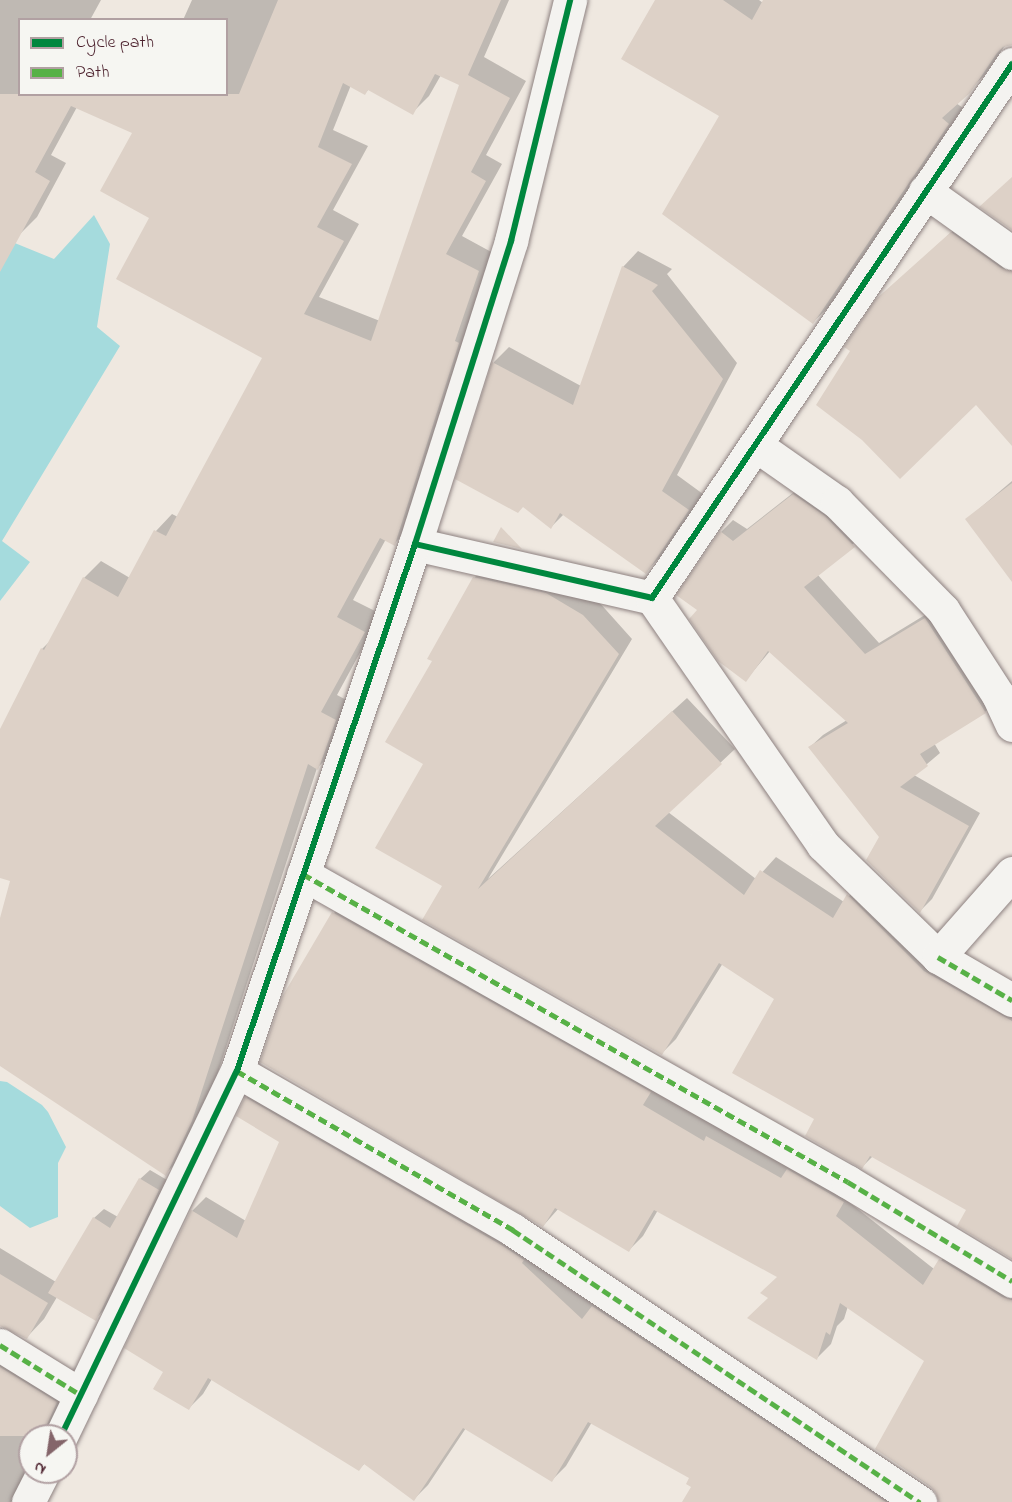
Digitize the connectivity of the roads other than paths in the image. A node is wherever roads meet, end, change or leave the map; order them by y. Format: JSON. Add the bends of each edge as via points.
{"nodes":[{"id":1,"x":570,"y":0,"type":"edge"},
{"id":2,"x":1012,"y":64,"type":"edge"},
{"id":3,"x":925,"y":191,"type":"junction"},
{"id":4,"x":1012,"y":253,"type":"edge"},
{"id":5,"x":757,"y":446,"type":"junction"},
{"id":6,"x":416,"y":544,"type":"junction"},
{"id":7,"x":652,"y":598,"type":"junction"},
{"id":8,"x":1012,"y":725,"type":"edge"},
{"id":9,"x":1012,"y":873,"type":"edge"},
{"id":10,"x":303,"y":874,"type":"junction"},
{"id":11,"x":938,"y":957,"type":"junction"},
{"id":12,"x":1012,"y":1000,"type":"edge"},
{"id":13,"x":237,"y":1071,"type":"junction"},
{"id":14,"x":1012,"y":1281,"type":"edge"},
{"id":15,"x":0,"y":1346,"type":"edge"},
{"id":16,"x":81,"y":1395,"type":"junction"},
{"id":17,"x":67,"y":1424,"type":"edge"},
{"id":18,"x":37,"y":1484,"type":"edge"},
{"id":19,"x":28,"y":1502,"type":"edge"},
{"id":20,"x":920,"y":1502,"type":"edge"}],
"edges":[{"from":1,"to":6,"type":"street","via":[[511,241]]},
{"from":2,"to":3,"type":"street"},
{"from":3,"to":4,"type":"street"},
{"from":3,"to":5,"type":"street"},
{"from":5,"to":7,"type":"street"},
{"from":5,"to":8,"type":"street","via":[[837,502],[943,610],[998,695]]},
{"from":6,"to":7,"type":"street"},
{"from":6,"to":10,"type":"street"},
{"from":7,"to":11,"type":"street","via":[[823,845]]},
{"from":9,"to":11,"type":"street"},
{"from":10,"to":13,"type":"street"},
{"from":10,"to":14,"type":"street","via":[[848,1182]]},
{"from":11,"to":12,"type":"street"},
{"from":13,"to":16,"type":"street"},
{"from":13,"to":20,"type":"street","via":[[513,1230]]},
{"from":15,"to":16,"type":"street"},
{"from":16,"to":17,"type":"street"},
{"from":18,"to":19,"type":"street"}]}
